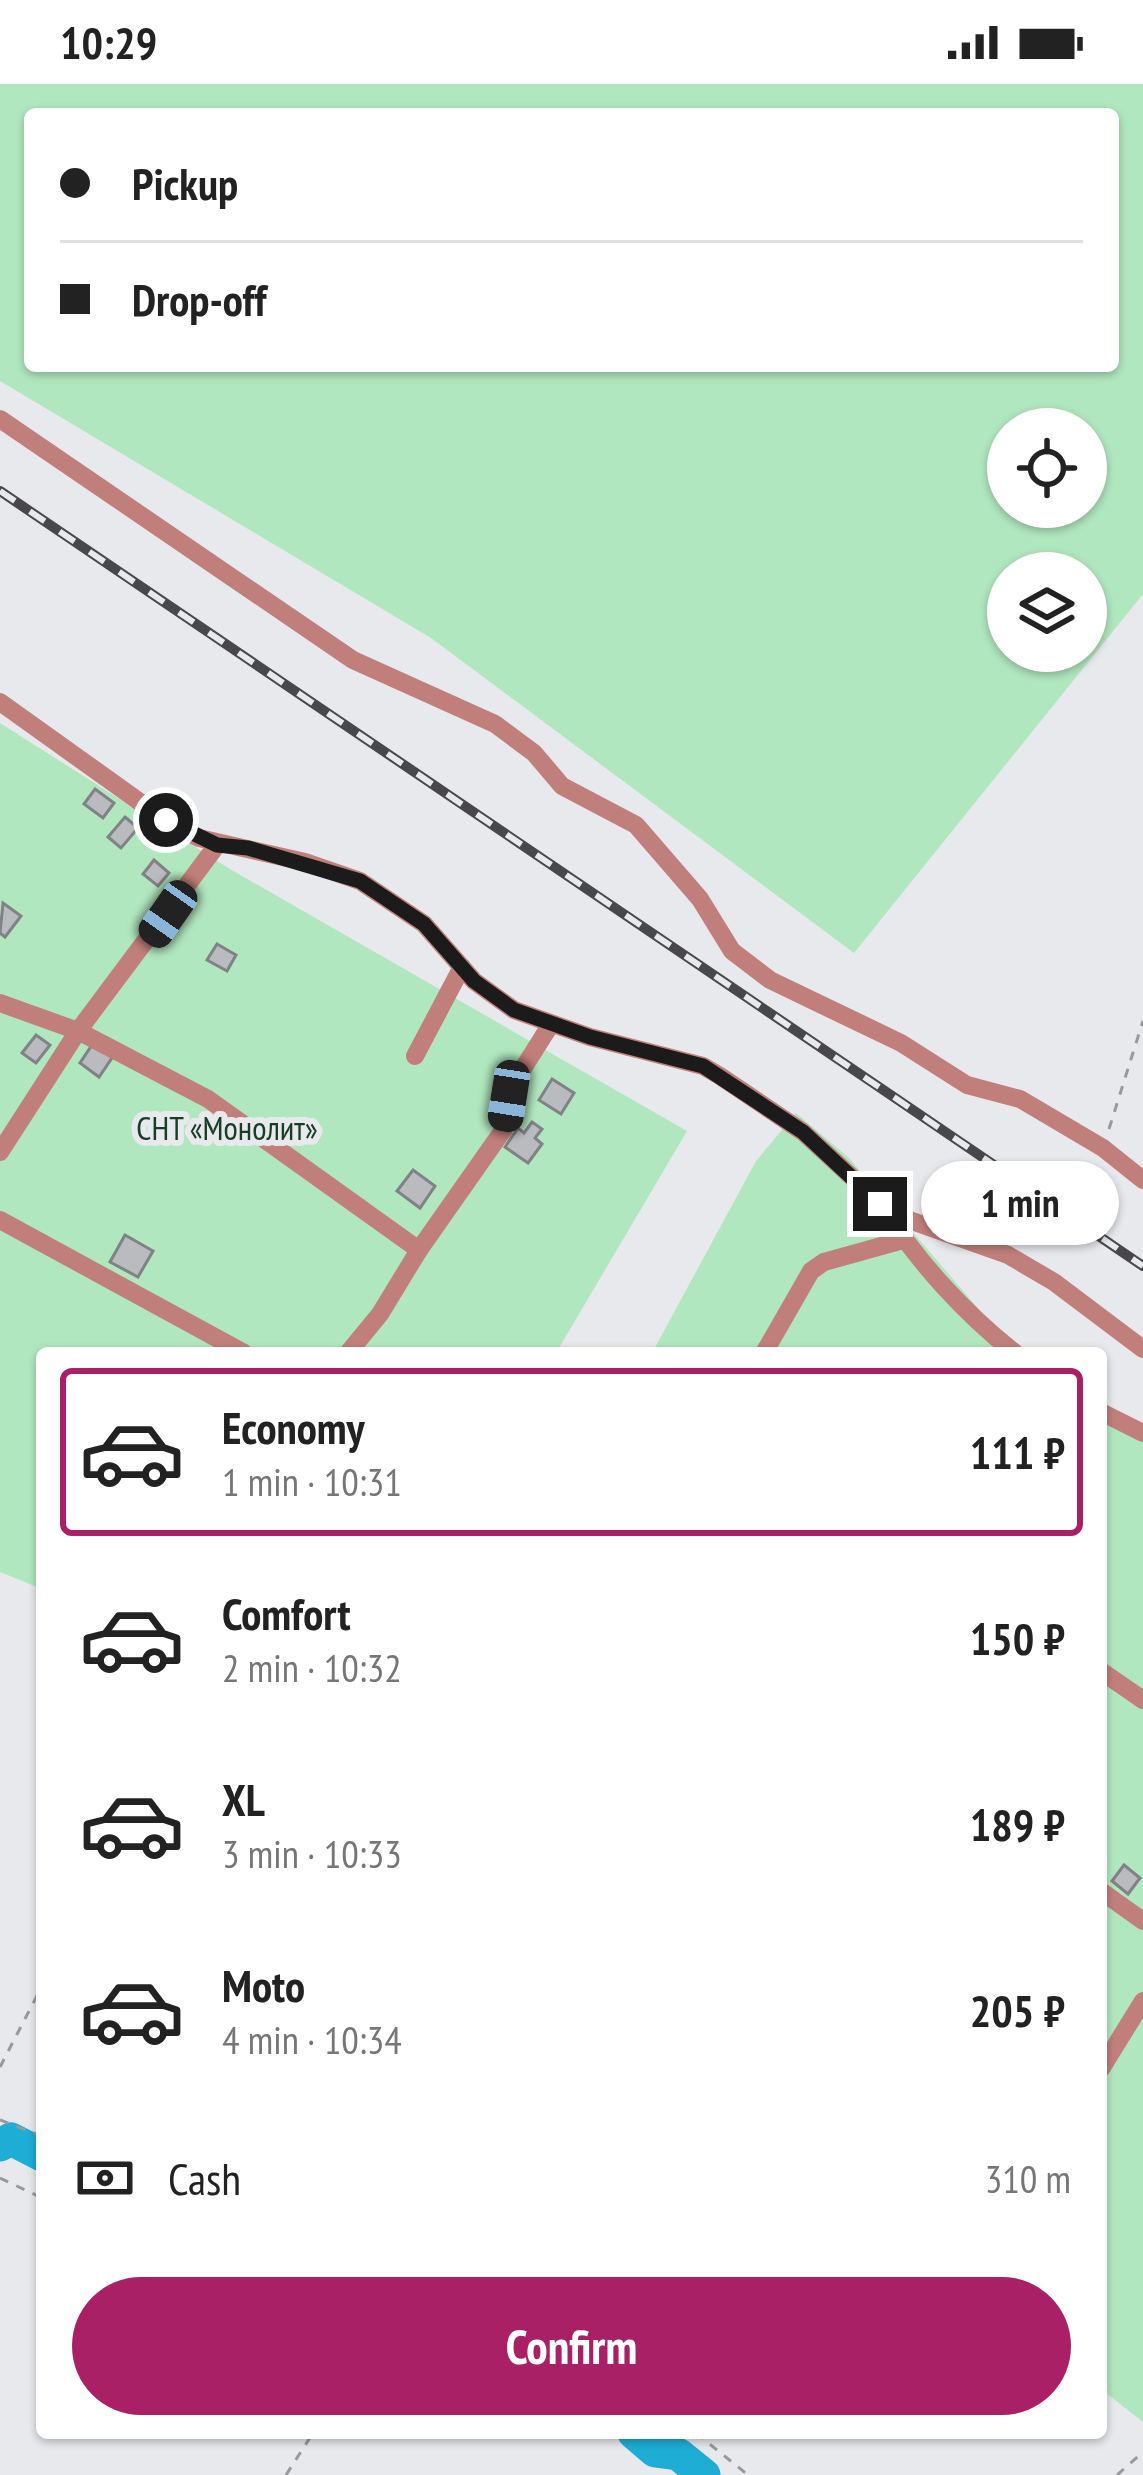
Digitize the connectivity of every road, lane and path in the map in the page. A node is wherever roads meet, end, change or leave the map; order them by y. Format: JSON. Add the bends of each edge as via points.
{"nodes":[{"id":1,"x":0,"y":419,"type":"edge"},
{"id":2,"x":6,"y":707,"type":"edge"},
{"id":3,"x":0,"y":732,"type":"edge"},
{"id":4,"x":217,"y":845,"type":"junction"},
{"id":5,"x":462,"y":967,"type":"junction"},
{"id":6,"x":0,"y":1003,"type":"edge"},
{"id":7,"x":1143,"y":1022,"type":"edge"},
{"id":8,"x":551,"y":1024,"type":"junction"},
{"id":9,"x":78,"y":1030,"type":"junction"},
{"id":10,"x":415,"y":1056,"type":"dead end"},
{"id":11,"x":1103,"y":1148,"type":"junction"},
{"id":12,"x":0,"y":1152,"type":"edge"},
{"id":13,"x":1143,"y":1180,"type":"edge"},
{"id":14,"x":880,"y":1204,"type":"junction"},
{"id":15,"x":0,"y":1220,"type":"edge"},
{"id":16,"x":903,"y":1240,"type":"junction"},
{"id":17,"x":419,"y":1250,"type":"junction"},
{"id":18,"x":233,"y":1347,"type":"edge"},
{"id":19,"x":353,"y":1347,"type":"edge"},
{"id":20,"x":767,"y":1347,"type":"edge"},
{"id":21,"x":1007,"y":1347,"type":"edge"},
{"id":22,"x":1143,"y":1349,"type":"edge"},
{"id":23,"x":1107,"y":1415,"type":"edge"},
{"id":24,"x":1143,"y":1433,"type":"edge"},
{"id":25,"x":1107,"y":1675,"type":"edge"},
{"id":26,"x":1143,"y":1700,"type":"edge"},
{"id":27,"x":1107,"y":1895,"type":"edge"},
{"id":28,"x":1143,"y":1921,"type":"edge"},
{"id":29,"x":36,"y":1998,"type":"edge"},
{"id":30,"x":1143,"y":2001,"type":"edge"},
{"id":31,"x":1107,"y":2058,"type":"edge"},
{"id":32,"x":0,"y":2067,"type":"edge"},
{"id":33,"x":0,"y":2120,"type":"edge"},
{"id":34,"x":36,"y":2134,"type":"edge"},
{"id":35,"x":0,"y":2178,"type":"edge"},
{"id":36,"x":36,"y":2195,"type":"edge"},
{"id":37,"x":309,"y":2439,"type":"edge"},
{"id":38,"x":703,"y":2439,"type":"edge"},
{"id":39,"x":1143,"y":2452,"type":"edge"},
{"id":40,"x":286,"y":2475,"type":"edge"},
{"id":41,"x":748,"y":2475,"type":"edge"},
{"id":42,"x":1118,"y":2475,"type":"edge"}],
"edges":[{"from":1,"to":11,"type":"street","via":[[352,660],[495,724],[562,786],[636,825],[700,899],[732,951],[770,980],[901,1043],[967,1085],[1020,1099]]},
{"from":2,"to":3,"type":"street"},
{"from":2,"to":4,"type":"street","via":[[166,820]]},
{"from":4,"to":5,"type":"street","via":[[360,881],[424,924]]},
{"from":4,"to":9,"type":"street"},
{"from":5,"to":8,"type":"street","via":[[514,1010]]},
{"from":5,"to":10,"type":"street"},
{"from":6,"to":9,"type":"street"},
{"from":7,"to":11,"type":"path"},
{"from":8,"to":14,"type":"street","via":[[703,1066],[803,1132]]},
{"from":8,"to":17,"type":"street","via":[[517,1078],[504,1130]]},
{"from":9,"to":12,"type":"street"},
{"from":9,"to":17,"type":"street","via":[[208,1099]]},
{"from":11,"to":13,"type":"street"},
{"from":14,"to":16,"type":"street"},
{"from":14,"to":22,"type":"street","via":[[1008,1255]]},
{"from":15,"to":18,"type":"street"},
{"from":16,"to":20,"type":"street","via":[[811,1271]]},
{"from":16,"to":21,"type":"street"},
{"from":17,"to":19,"type":"street"},
{"from":23,"to":24,"type":"street"},
{"from":25,"to":26,"type":"street"},
{"from":27,"to":28,"type":"street"},
{"from":29,"to":32,"type":"path"},
{"from":30,"to":31,"type":"street"},
{"from":33,"to":34,"type":"path"},
{"from":35,"to":36,"type":"path"},
{"from":37,"to":40,"type":"path"},
{"from":38,"to":41,"type":"path"},
{"from":39,"to":42,"type":"path"}]}
